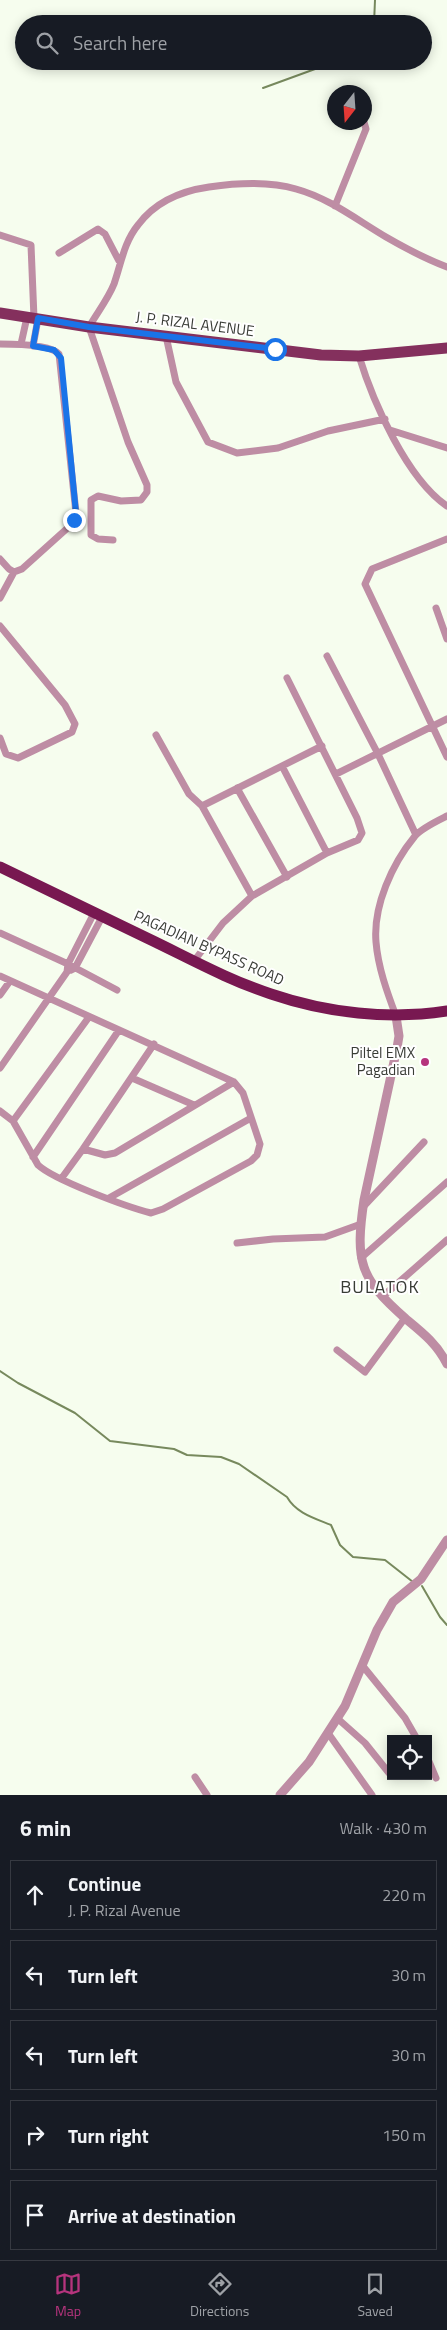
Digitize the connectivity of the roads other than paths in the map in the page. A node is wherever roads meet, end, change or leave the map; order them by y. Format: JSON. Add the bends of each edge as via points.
{"nodes":[{"id":1,"x":366,"y":130,"type":"edge"},
{"id":2,"x":335,"y":206,"type":"junction"},
{"id":3,"x":0,"y":235,"type":"edge"},
{"id":4,"x":59,"y":253,"type":"dead end"},
{"id":5,"x":119,"y":261,"type":"junction"},
{"id":6,"x":447,"y":267,"type":"edge"},
{"id":7,"x":0,"y":313,"type":"edge"},
{"id":8,"x":33,"y":318,"type":"junction"},
{"id":9,"x":89,"y":327,"type":"junction"},
{"id":10,"x":166,"y":336,"type":"junction"},
{"id":11,"x":0,"y":344,"type":"edge"},
{"id":12,"x":21,"y":344,"type":"junction"},
{"id":13,"x":33,"y":346,"type":"junction"},
{"id":14,"x":447,"y":348,"type":"edge"},
{"id":15,"x":359,"y":356,"type":"junction"},
{"id":16,"x":385,"y":419,"type":"junction"},
{"id":17,"x":390,"y":430,"type":"junction"},
{"id":18,"x":447,"y":448,"type":"edge"},
{"id":19,"x":447,"y":506,"type":"edge"},
{"id":20,"x":447,"y":539,"type":"edge"},
{"id":21,"x":112,"y":540,"type":"dead end"},
{"id":22,"x":0,"y":559,"type":"edge"},
{"id":23,"x":14,"y":572,"type":"junction"},
{"id":24,"x":0,"y":598,"type":"edge"},
{"id":25,"x":436,"y":608,"type":"dead end"},
{"id":26,"x":0,"y":626,"type":"edge"},
{"id":27,"x":447,"y":639,"type":"edge"},
{"id":28,"x":327,"y":656,"type":"dead end"},
{"id":29,"x":287,"y":678,"type":"dead end"},
{"id":30,"x":447,"y":719,"type":"edge"},
{"id":31,"x":432,"y":726,"type":"junction"},
{"id":32,"x":156,"y":735,"type":"dead end"},
{"id":33,"x":0,"y":738,"type":"edge"},
{"id":34,"x":322,"y":746,"type":"junction"},
{"id":35,"x":378,"y":754,"type":"junction"},
{"id":36,"x":447,"y":757,"type":"edge"},
{"id":37,"x":282,"y":766,"type":"junction"},
{"id":38,"x":336,"y":774,"type":"junction"},
{"id":39,"x":237,"y":788,"type":"junction"},
{"id":40,"x":202,"y":806,"type":"junction"},
{"id":41,"x":447,"y":816,"type":"edge"},
{"id":42,"x":416,"y":835,"type":"junction"},
{"id":43,"x":327,"y":852,"type":"junction"},
{"id":44,"x":0,"y":867,"type":"edge"},
{"id":45,"x":287,"y":877,"type":"junction"},
{"id":46,"x":252,"y":896,"type":"junction"},
{"id":47,"x":98,"y":915,"type":"junction"},
{"id":48,"x":0,"y":933,"type":"edge"},
{"id":49,"x":194,"y":960,"type":"junction"},
{"id":50,"x":68,"y":964,"type":"junction"},
{"id":51,"x":76,"y":968,"type":"junction"},
{"id":52,"x":66,"y":972,"type":"junction"},
{"id":53,"x":0,"y":976,"type":"edge"},
{"id":54,"x":10,"y":980,"type":"junction"},
{"id":55,"x":117,"y":990,"type":"dead end"},
{"id":56,"x":0,"y":995,"type":"edge"},
{"id":57,"x":48,"y":999,"type":"junction"},
{"id":58,"x":447,"y":1011,"type":"edge"},
{"id":59,"x":396,"y":1016,"type":"junction"},
{"id":60,"x":89,"y":1017,"type":"junction"},
{"id":61,"x":120,"y":1030,"type":"junction"},
{"id":62,"x":154,"y":1044,"type":"junction"},
{"id":63,"x":0,"y":1068,"type":"edge"},
{"id":64,"x":132,"y":1078,"type":"junction"},
{"id":65,"x":234,"y":1082,"type":"junction"},
{"id":66,"x":194,"y":1105,"type":"junction"},
{"id":67,"x":0,"y":1111,"type":"edge"},
{"id":68,"x":251,"y":1118,"type":"junction"},
{"id":69,"x":13,"y":1121,"type":"junction"},
{"id":70,"x":424,"y":1142,"type":"dead end"},
{"id":71,"x":84,"y":1149,"type":"junction"},
{"id":72,"x":34,"y":1157,"type":"junction"},
{"id":73,"x":61,"y":1179,"type":"junction"},
{"id":74,"x":447,"y":1182,"type":"edge"},
{"id":75,"x":109,"y":1198,"type":"junction"},
{"id":76,"x":363,"y":1208,"type":"junction"},
{"id":77,"x":361,"y":1224,"type":"junction"},
{"id":78,"x":447,"y":1240,"type":"edge"},
{"id":79,"x":237,"y":1243,"type":"dead end"},
{"id":80,"x":361,"y":1258,"type":"junction"},
{"id":81,"x":382,"y":1296,"type":"junction"},
{"id":82,"x":405,"y":1318,"type":"junction"},
{"id":83,"x":337,"y":1350,"type":"dead end"},
{"id":84,"x":447,"y":1364,"type":"edge"},
{"id":85,"x":447,"y":1540,"type":"edge"},
{"id":86,"x":444,"y":1552,"type":"edge"},
{"id":87,"x":362,"y":1665,"type":"junction"},
{"id":88,"x":337,"y":1718,"type":"junction"},
{"id":89,"x":328,"y":1733,"type":"junction"},
{"id":90,"x":415,"y":1735,"type":"edge"},
{"id":91,"x":432,"y":1768,"type":"edge"},
{"id":92,"x":387,"y":1771,"type":"edge"},
{"id":93,"x":195,"y":1777,"type":"dead end"},
{"id":94,"x":436,"y":1778,"type":"dead end"},
{"id":95,"x":207,"y":1795,"type":"edge"},
{"id":96,"x":280,"y":1795,"type":"edge"},
{"id":97,"x":372,"y":1795,"type":"edge"}],
"edges":[{"from":1,"to":2,"type":"street"},
{"from":2,"to":5,"type":"street","via":[[284,186],[253,184],[200,188],[170,198],[146,215],[136,226]]},
{"from":2,"to":6,"type":"street","via":[[388,238]]},
{"from":3,"to":8,"type":"street","via":[[31,245]]},
{"from":4,"to":5,"type":"street","via":[[98,229],[105,234]]},
{"from":5,"to":9,"type":"street","via":[[110,292]]},
{"from":7,"to":8,"type":"main road","name":"J. P. RIZAL AVENUE"},
{"from":8,"to":9,"type":"main road","name":"J. P. RIZAL AVENUE"},
{"from":8,"to":12,"type":"street"},
{"from":8,"to":13,"type":"street"},
{"from":9,"to":10,"type":"main road","name":"J. P. RIZAL AVENUE"},
{"from":9,"to":21,"type":"street","via":[[128,442],[147,485],[147,492],[141,500],[121,501],[98,496],[91,500],[92,535]]},
{"from":10,"to":15,"type":"main road","name":"J. P. RIZAL AVENUE","via":[[321,355]]},
{"from":10,"to":16,"type":"street","via":[[176,382],[208,442],[237,453],[278,448],[328,431]]},
{"from":11,"to":12,"type":"street"},
{"from":12,"to":13,"type":"street"},
{"from":13,"to":23,"type":"street","via":[[54,350],[61,358],[76,513],[72,524],[22,569]]},
{"from":14,"to":15,"type":"main road","name":"J. P. RIZAL AVENUE"},
{"from":15,"to":16,"type":"street","via":[[364,375]]},
{"from":16,"to":17,"type":"street"},
{"from":17,"to":18,"type":"street"},
{"from":17,"to":19,"type":"street","via":[[418,478]]},
{"from":20,"to":31,"type":"street","via":[[372,570],[365,584]]},
{"from":22,"to":23,"type":"street"},
{"from":23,"to":24,"type":"street"},
{"from":25,"to":27,"type":"street"},
{"from":26,"to":33,"type":"street","via":[[65,705],[75,724],[72,732],[18,758],[6,754]]},
{"from":28,"to":35,"type":"street"},
{"from":29,"to":34,"type":"street"},
{"from":30,"to":31,"type":"street"},
{"from":31,"to":35,"type":"street"},
{"from":31,"to":36,"type":"street"},
{"from":32,"to":40,"type":"street","via":[[189,794]]},
{"from":34,"to":37,"type":"street"},
{"from":34,"to":38,"type":"street"},
{"from":35,"to":38,"type":"street"},
{"from":35,"to":42,"type":"street"},
{"from":37,"to":39,"type":"street"},
{"from":37,"to":43,"type":"street"},
{"from":38,"to":43,"type":"street","via":[[362,833],[358,840]]},
{"from":39,"to":40,"type":"street"},
{"from":39,"to":45,"type":"street"},
{"from":40,"to":46,"type":"street"},
{"from":41,"to":42,"type":"street"},
{"from":42,"to":59,"type":"street","via":[[389,879],[377,923],[379,962]]},
{"from":43,"to":45,"type":"street"},
{"from":44,"to":47,"type":"highway","name":"PAGADIAN BYPASS ROAD"},
{"from":45,"to":46,"type":"street"},
{"from":46,"to":49,"type":"street","via":[[223,923]]},
{"from":47,"to":49,"type":"highway","name":"PAGADIAN BYPASS ROAD"},
{"from":47,"to":50,"type":"street"},
{"from":47,"to":51,"type":"street"},
{"from":48,"to":50,"type":"street"},
{"from":49,"to":59,"type":"highway","name":"PAGADIAN BYPASS ROAD","via":[[270,994],[302,1003]]},
{"from":50,"to":51,"type":"street"},
{"from":50,"to":52,"type":"street"},
{"from":51,"to":52,"type":"street"},
{"from":51,"to":55,"type":"street"},
{"from":52,"to":57,"type":"street"},
{"from":53,"to":54,"type":"street"},
{"from":54,"to":56,"type":"street"},
{"from":54,"to":57,"type":"street"},
{"from":57,"to":60,"type":"street"},
{"from":57,"to":63,"type":"street"},
{"from":58,"to":59,"type":"highway","name":"PAGADIAN BYPASS ROAD"},
{"from":59,"to":76,"type":"street","via":[[397,1048]]},
{"from":60,"to":61,"type":"street"},
{"from":60,"to":69,"type":"street"},
{"from":61,"to":62,"type":"street"},
{"from":61,"to":72,"type":"street"},
{"from":62,"to":64,"type":"street"},
{"from":62,"to":65,"type":"street"},
{"from":64,"to":66,"type":"street"},
{"from":64,"to":71,"type":"street"},
{"from":65,"to":66,"type":"street"},
{"from":65,"to":68,"type":"street","via":[[243,1093]]},
{"from":66,"to":71,"type":"street","via":[[115,1152],[105,1155]]},
{"from":67,"to":69,"type":"street"},
{"from":68,"to":75,"type":"street"},
{"from":68,"to":75,"type":"street","via":[[260,1144],[251,1161],[157,1212],[143,1211]]},
{"from":69,"to":72,"type":"street"},
{"from":70,"to":76,"type":"street"},
{"from":71,"to":73,"type":"street"},
{"from":72,"to":73,"type":"street","via":[[43,1170]]},
{"from":73,"to":75,"type":"street"},
{"from":74,"to":80,"type":"street"},
{"from":76,"to":77,"type":"street"},
{"from":77,"to":79,"type":"street","via":[[325,1236]]},
{"from":77,"to":80,"type":"street"},
{"from":78,"to":81,"type":"street"},
{"from":80,"to":81,"type":"street","via":[[366,1275]]},
{"from":81,"to":82,"type":"street"},
{"from":82,"to":83,"type":"street","via":[[365,1372]]},
{"from":82,"to":84,"type":"street","via":[[432,1340]]},
{"from":85,"to":86,"type":"street"},
{"from":86,"to":87,"type":"street","via":[[421,1579],[393,1602]]},
{"from":87,"to":88,"type":"street"},
{"from":87,"to":90,"type":"street"},
{"from":88,"to":89,"type":"street"},
{"from":88,"to":92,"type":"street"},
{"from":89,"to":96,"type":"street","via":[[310,1762]]},
{"from":89,"to":97,"type":"street"},
{"from":91,"to":94,"type":"street"},
{"from":93,"to":95,"type":"street"}]}
